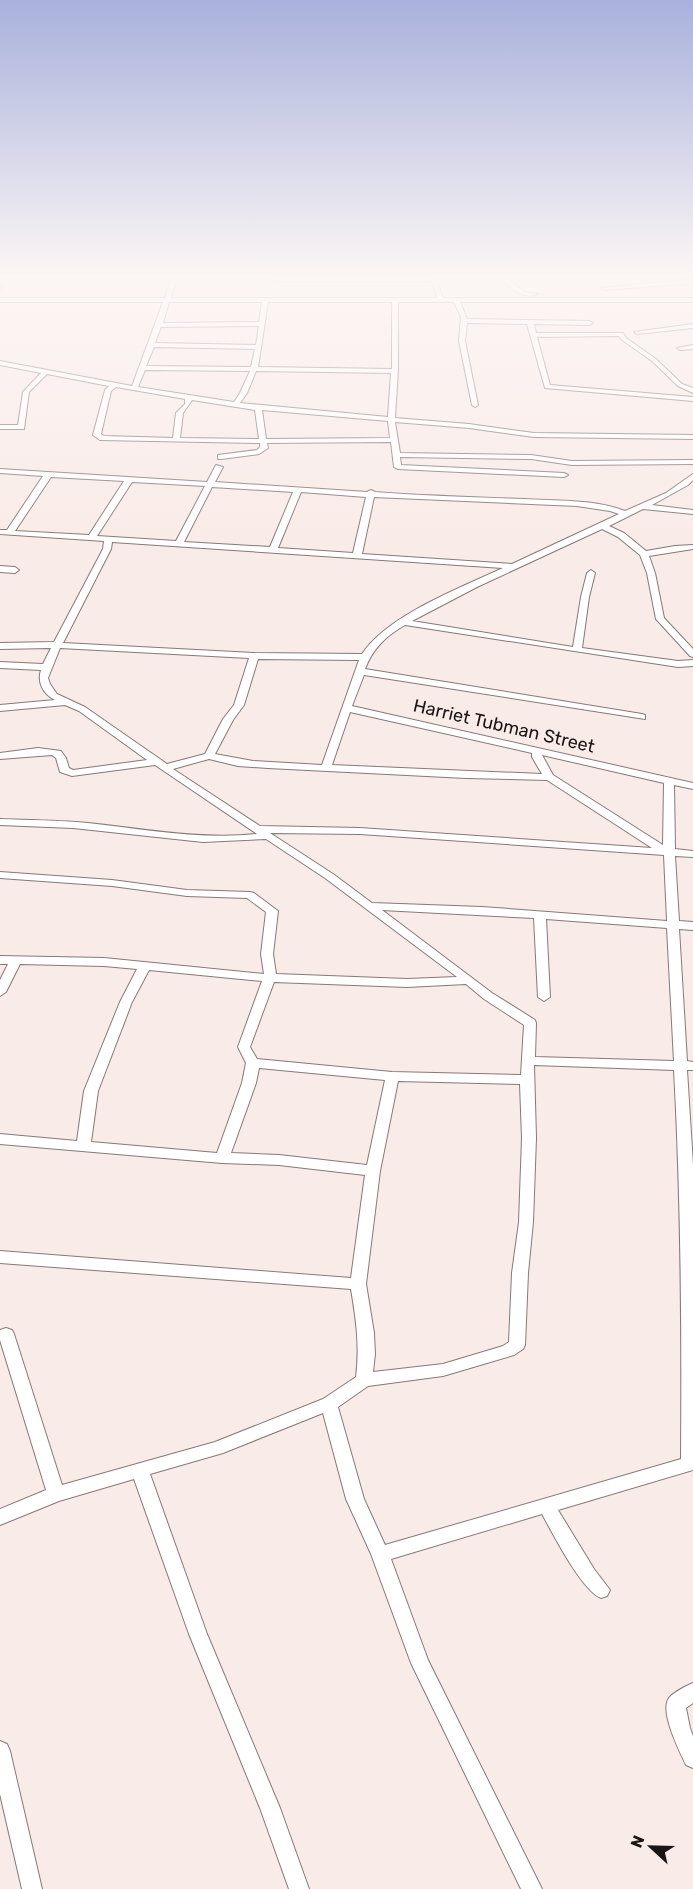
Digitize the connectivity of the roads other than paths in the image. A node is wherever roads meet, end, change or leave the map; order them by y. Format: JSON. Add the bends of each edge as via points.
{"nodes":[{"id":1,"x":16,"y":366,"type":"edge"},
{"id":2,"x":395,"y":366,"type":"edge"},
{"id":3,"x":467,"y":366,"type":"edge"},
{"id":4,"x":541,"y":366,"type":"edge"},
{"id":5,"x":661,"y":366,"type":"edge"},
{"id":6,"x":141,"y":368,"type":"joint"},
{"id":7,"x":253,"y":369,"type":"junction"},
{"id":8,"x":395,"y":370,"type":"junction"},
{"id":9,"x":45,"y":372,"type":"junction"},
{"id":10,"x":115,"y":385,"type":"junction"},
{"id":11,"x":134,"y":389,"type":"junction"},
{"id":12,"x":693,"y":391,"type":"edge"},
{"id":13,"x":189,"y":398,"type":"junction"},
{"id":14,"x":693,"y":399,"type":"edge"},
{"id":15,"x":236,"y":404,"type":"junction"},
{"id":16,"x":475,"y":405,"type":"dead end"},
{"id":17,"x":258,"y":408,"type":"junction"},
{"id":18,"x":391,"y":420,"type":"junction"},
{"id":19,"x":0,"y":427,"type":"edge"},
{"id":20,"x":534,"y":435,"type":"junction"},
{"id":21,"x":693,"y":438,"type":"edge"},
{"id":22,"x":263,"y":439,"type":"junction"},
{"id":23,"x":176,"y":440,"type":"junction"},
{"id":24,"x":394,"y":440,"type":"junction"},
{"id":25,"x":531,"y":451,"type":"junction"},
{"id":26,"x":397,"y":454,"type":"junction"},
{"id":27,"x":221,"y":457,"type":"dead end"},
{"id":28,"x":693,"y":462,"type":"edge"},
{"id":29,"x":219,"y":467,"type":"dead end"},
{"id":30,"x":0,"y":471,"type":"edge"},
{"id":31,"x":49,"y":474,"type":"junction"},
{"id":32,"x":564,"y":475,"type":"dead end"},
{"id":33,"x":693,"y":476,"type":"edge"},
{"id":34,"x":129,"y":480,"type":"junction"},
{"id":35,"x":211,"y":485,"type":"junction"},
{"id":36,"x":298,"y":490,"type":"junction"},
{"id":37,"x":371,"y":492,"type":"junction"},
{"id":38,"x":642,"y":507,"type":"junction"},
{"id":39,"x":693,"y":512,"type":"edge"},
{"id":40,"x":625,"y":514,"type":"junction"},
{"id":41,"x":603,"y":526,"type":"junction"},
{"id":42,"x":0,"y":532,"type":"edge"},
{"id":43,"x":10,"y":532,"type":"junction"},
{"id":44,"x":92,"y":537,"type":"junction"},
{"id":45,"x":109,"y":538,"type":"junction"},
{"id":46,"x":179,"y":543,"type":"junction"},
{"id":47,"x":693,"y":548,"type":"edge"},
{"id":48,"x":273,"y":549,"type":"junction"},
{"id":49,"x":644,"y":554,"type":"junction"},
{"id":50,"x":357,"y":555,"type":"junction"},
{"id":51,"x":511,"y":566,"type":"junction"},
{"id":52,"x":0,"y":569,"type":"edge"},
{"id":53,"x":15,"y":570,"type":"dead end"},
{"id":54,"x":591,"y":573,"type":"dead end"},
{"id":55,"x":403,"y":622,"type":"junction"},
{"id":56,"x":57,"y":645,"type":"junction"},
{"id":57,"x":0,"y":646,"type":"edge"},
{"id":58,"x":577,"y":650,"type":"junction"},
{"id":59,"x":693,"y":654,"type":"edge"},
{"id":60,"x":254,"y":656,"type":"junction"},
{"id":61,"x":365,"y":657,"type":"junction"},
{"id":62,"x":693,"y":663,"type":"edge"},
{"id":63,"x":0,"y":665,"type":"edge"},
{"id":64,"x":47,"y":667,"type":"junction"},
{"id":65,"x":359,"y":671,"type":"junction"},
{"id":66,"x":65,"y":702,"type":"junction"},
{"id":67,"x":0,"y":708,"type":"edge"},
{"id":68,"x":346,"y":708,"type":"junction"},
{"id":69,"x":642,"y":717,"type":"dead end"},
{"id":70,"x":537,"y":751,"type":"junction"},
{"id":71,"x":0,"y":756,"type":"edge"},
{"id":72,"x":209,"y":756,"type":"junction"},
{"id":73,"x":161,"y":765,"type":"junction"},
{"id":74,"x":326,"y":767,"type":"junction"},
{"id":75,"x":549,"y":777,"type":"junction"},
{"id":76,"x":669,"y":780,"type":"junction"},
{"id":77,"x":693,"y":786,"type":"edge"},
{"id":78,"x":0,"y":822,"type":"edge"},
{"id":79,"x":263,"y":832,"type":"junction"},
{"id":80,"x":669,"y":854,"type":"junction"},
{"id":81,"x":693,"y":854,"type":"edge"},
{"id":82,"x":0,"y":875,"type":"edge"},
{"id":83,"x":371,"y":906,"type":"junction"},
{"id":84,"x":540,"y":916,"type":"junction"},
{"id":85,"x":674,"y":924,"type":"junction"},
{"id":86,"x":693,"y":926,"type":"edge"},
{"id":87,"x":0,"y":960,"type":"edge"},
{"id":88,"x":16,"y":962,"type":"junction"},
{"id":89,"x":146,"y":966,"type":"junction"},
{"id":90,"x":270,"y":976,"type":"junction"},
{"id":91,"x":469,"y":980,"type":"junction"},
{"id":92,"x":0,"y":992,"type":"edge"},
{"id":93,"x":544,"y":997,"type":"dead end"},
{"id":94,"x":528,"y":1061,"type":"junction"},
{"id":95,"x":253,"y":1063,"type":"junction"},
{"id":96,"x":678,"y":1064,"type":"junction"},
{"id":97,"x":693,"y":1066,"type":"edge"},
{"id":98,"x":392,"y":1076,"type":"junction"},
{"id":99,"x":527,"y":1080,"type":"junction"},
{"id":100,"x":0,"y":1139,"type":"edge"},
{"id":101,"x":83,"y":1146,"type":"junction"},
{"id":102,"x":222,"y":1158,"type":"junction"},
{"id":103,"x":689,"y":1166,"type":"edge"},
{"id":104,"x":373,"y":1171,"type":"junction"},
{"id":105,"x":0,"y":1257,"type":"edge"},
{"id":106,"x":358,"y":1284,"type":"junction"},
{"id":107,"x":6,"y":1334,"type":"dead end"},
{"id":108,"x":692,"y":1335,"type":"edge"},
{"id":109,"x":364,"y":1380,"type":"junction"},
{"id":110,"x":329,"y":1404,"type":"junction"},
{"id":111,"x":691,"y":1464,"type":"edge"},
{"id":112,"x":140,"y":1471,"type":"junction"},
{"id":113,"x":56,"y":1494,"type":"junction"},
{"id":114,"x":546,"y":1506,"type":"junction"},
{"id":115,"x":0,"y":1517,"type":"edge"},
{"id":116,"x":380,"y":1554,"type":"junction"},
{"id":117,"x":602,"y":1590,"type":"dead end"},
{"id":118,"x":693,"y":1692,"type":"edge"},
{"id":119,"x":0,"y":1751,"type":"edge"},
{"id":120,"x":693,"y":1758,"type":"edge"},
{"id":121,"x":32,"y":1889,"type":"edge"},
{"id":122,"x":299,"y":1889,"type":"edge"},
{"id":123,"x":532,"y":1889,"type":"edge"}],
"edges":[{"from":1,"to":9,"type":"street"},
{"from":2,"to":8,"type":"street"},
{"from":3,"to":16,"type":"street"},
{"from":4,"to":14,"type":"street","via":[[547,387]]},
{"from":5,"to":12,"type":"street"},
{"from":6,"to":7,"type":"street"},
{"from":6,"to":11,"type":"street"},
{"from":7,"to":8,"type":"street"},
{"from":7,"to":15,"type":"street","via":[[247,390]]},
{"from":8,"to":18,"type":"street"},
{"from":9,"to":10,"type":"street"},
{"from":9,"to":19,"type":"street","via":[[26,392],[21,427]]},
{"from":10,"to":11,"type":"street"},
{"from":10,"to":23,"type":"street","via":[[108,390],[97,435],[112,439]]},
{"from":11,"to":13,"type":"street"},
{"from":13,"to":15,"type":"street"},
{"from":13,"to":23,"type":"street","via":[[180,413]]},
{"from":15,"to":17,"type":"street"},
{"from":17,"to":18,"type":"street"},
{"from":17,"to":22,"type":"street"},
{"from":18,"to":20,"type":"street"},
{"from":18,"to":24,"type":"street"},
{"from":20,"to":21,"type":"street"},
{"from":20,"to":25,"type":"street"},
{"from":22,"to":23,"type":"street"},
{"from":22,"to":24,"type":"street"},
{"from":22,"to":27,"type":"street","via":[[264,448],[259,452]]},
{"from":24,"to":26,"type":"street"},
{"from":25,"to":26,"type":"street"},
{"from":25,"to":28,"type":"street","via":[[572,463]]},
{"from":26,"to":32,"type":"street","via":[[398,467],[404,469]]},
{"from":29,"to":35,"type":"street"},
{"from":30,"to":31,"type":"street"},
{"from":31,"to":34,"type":"street"},
{"from":31,"to":43,"type":"street"},
{"from":33,"to":38,"type":"street","via":[[684,486]]},
{"from":34,"to":35,"type":"street"},
{"from":34,"to":44,"type":"street"},
{"from":35,"to":36,"type":"street"},
{"from":35,"to":46,"type":"street"},
{"from":36,"to":37,"type":"street"},
{"from":36,"to":48,"type":"street"},
{"from":37,"to":40,"type":"street","via":[[577,504]]},
{"from":37,"to":50,"type":"street"},
{"from":38,"to":39,"type":"street"},
{"from":38,"to":40,"type":"street"},
{"from":40,"to":41,"type":"street"},
{"from":41,"to":49,"type":"street"},
{"from":41,"to":51,"type":"street"},
{"from":42,"to":43,"type":"street"},
{"from":43,"to":44,"type":"street"},
{"from":44,"to":45,"type":"street"},
{"from":45,"to":46,"type":"street"},
{"from":45,"to":56,"type":"street","via":[[107,549]]},
{"from":46,"to":48,"type":"street"},
{"from":47,"to":49,"type":"street"},
{"from":48,"to":50,"type":"street"},
{"from":49,"to":59,"type":"street","via":[[660,619]]},
{"from":50,"to":51,"type":"street"},
{"from":51,"to":55,"type":"street"},
{"from":52,"to":53,"type":"street"},
{"from":54,"to":58,"type":"street"},
{"from":55,"to":58,"type":"street"},
{"from":55,"to":61,"type":"street","via":[[381,638]]},
{"from":56,"to":57,"type":"street"},
{"from":56,"to":60,"type":"street"},
{"from":56,"to":64,"type":"street"},
{"from":58,"to":62,"type":"street"},
{"from":60,"to":61,"type":"street"},
{"from":60,"to":72,"type":"street","via":[[239,705]]},
{"from":61,"to":65,"type":"street"},
{"from":63,"to":64,"type":"street"},
{"from":64,"to":66,"type":"street","via":[[45,685]]},
{"from":65,"to":68,"type":"street"},
{"from":65,"to":69,"type":"street"},
{"from":66,"to":67,"type":"street"},
{"from":66,"to":73,"type":"street","via":[[92,716]]},
{"from":68,"to":70,"type":"street","name":"Harriet Tubman Street"},
{"from":68,"to":74,"type":"street"},
{"from":70,"to":75,"type":"street"},
{"from":70,"to":76,"type":"street","name":"Harriet Tubman Street"},
{"from":71,"to":73,"type":"street","via":[[57,753],[64,770],[72,774]]},
{"from":72,"to":73,"type":"street"},
{"from":72,"to":74,"type":"street"},
{"from":73,"to":79,"type":"street"},
{"from":74,"to":75,"type":"street","via":[[473,777]]},
{"from":75,"to":80,"type":"street"},
{"from":76,"to":77,"type":"street","name":"Harriet Tubman Street"},
{"from":76,"to":80,"type":"street"},
{"from":78,"to":79,"type":"street","via":[[95,826],[232,840]]},
{"from":79,"to":80,"type":"street","via":[[360,831]]},
{"from":79,"to":83,"type":"street"},
{"from":80,"to":81,"type":"street"},
{"from":80,"to":85,"type":"street"},
{"from":82,"to":90,"type":"street","via":[[250,895],[272,911],[267,954]]},
{"from":83,"to":84,"type":"street"},
{"from":83,"to":91,"type":"street"},
{"from":84,"to":85,"type":"street"},
{"from":84,"to":93,"type":"street"},
{"from":85,"to":86,"type":"street"},
{"from":85,"to":96,"type":"street"},
{"from":87,"to":88,"type":"street"},
{"from":88,"to":89,"type":"street"},
{"from":88,"to":92,"type":"street"},
{"from":89,"to":90,"type":"street"},
{"from":89,"to":101,"type":"street","via":[[126,1002],[92,1091]]},
{"from":90,"to":91,"type":"street","via":[[407,983]]},
{"from":90,"to":95,"type":"street","via":[[244,1047]]},
{"from":91,"to":94,"type":"street","via":[[530,1023]]},
{"from":94,"to":96,"type":"street"},
{"from":94,"to":99,"type":"street"},
{"from":95,"to":98,"type":"street"},
{"from":95,"to":102,"type":"street"},
{"from":96,"to":97,"type":"street"},
{"from":96,"to":103,"type":"street"},
{"from":98,"to":99,"type":"street"},
{"from":98,"to":104,"type":"street"},
{"from":99,"to":109,"type":"street","via":[[528,1186],[517,1345],[443,1370]]},
{"from":100,"to":101,"type":"street"},
{"from":101,"to":102,"type":"street"},
{"from":102,"to":104,"type":"street"},
{"from":103,"to":108,"type":"street"},
{"from":104,"to":106,"type":"street"},
{"from":105,"to":106,"type":"street"},
{"from":106,"to":109,"type":"street","via":[[366,1333]]},
{"from":107,"to":113,"type":"street"},
{"from":108,"to":111,"type":"street"},
{"from":109,"to":110,"type":"street"},
{"from":110,"to":112,"type":"street","via":[[217,1448]]},
{"from":110,"to":116,"type":"street","via":[[355,1500]]},
{"from":111,"to":114,"type":"street"},
{"from":112,"to":113,"type":"street"},
{"from":112,"to":122,"type":"street","via":[[198,1634]]},
{"from":113,"to":115,"type":"street"},
{"from":114,"to":116,"type":"street"},
{"from":114,"to":117,"type":"street","via":[[588,1575]]},
{"from":116,"to":123,"type":"street","via":[[420,1663]]},
{"from":118,"to":120,"type":"street","via":[[676,1704],[680,1729]]},
{"from":119,"to":121,"type":"street"}]}
